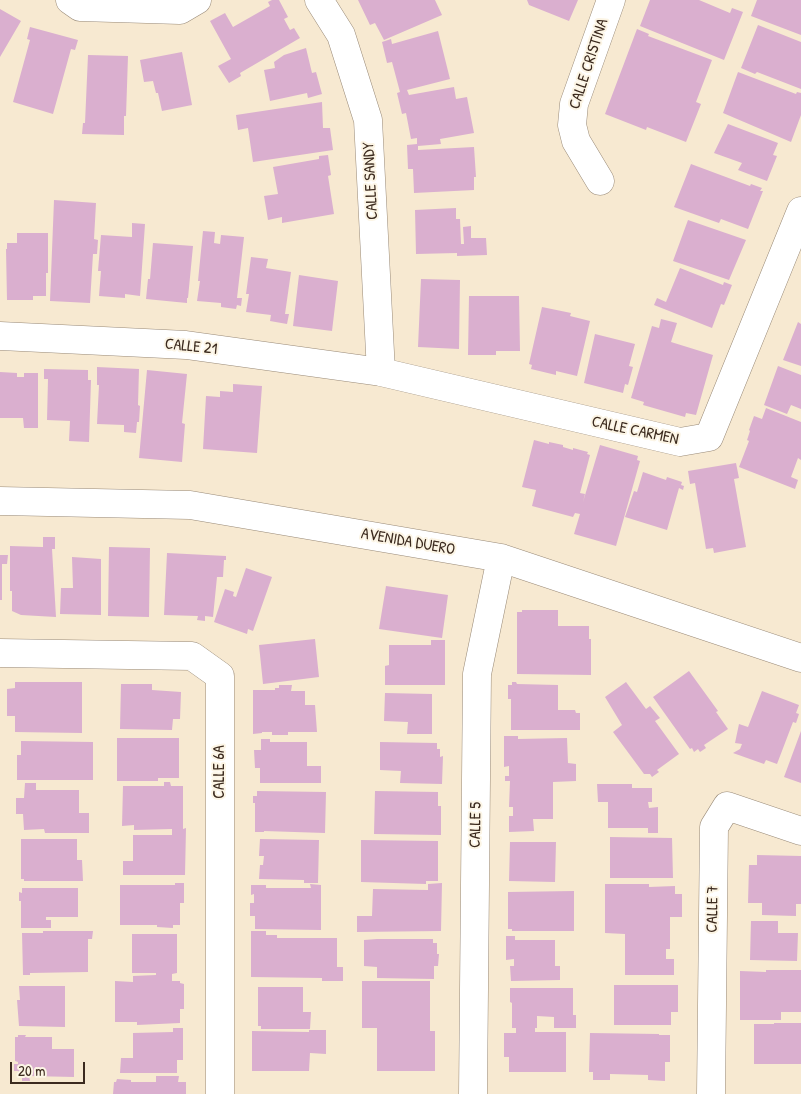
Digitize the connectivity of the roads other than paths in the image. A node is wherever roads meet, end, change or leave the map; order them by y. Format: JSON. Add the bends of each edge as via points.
{"nodes":[{"id":1,"x":70,"y":0,"type":"edge"},
{"id":2,"x":197,"y":0,"type":"edge"},
{"id":3,"x":319,"y":0,"type":"edge"},
{"id":4,"x":611,"y":0,"type":"edge"},
{"id":5,"x":600,"y":181,"type":"dead end"},
{"id":6,"x":801,"y":211,"type":"edge"},
{"id":7,"x":0,"y":336,"type":"edge"},
{"id":8,"x":381,"y":372,"type":"junction"},
{"id":9,"x":0,"y":501,"type":"edge"},
{"id":10,"x":501,"y":558,"type":"junction"},
{"id":11,"x":0,"y":653,"type":"edge"},
{"id":12,"x":801,"y":658,"type":"edge"},
{"id":13,"x":801,"y":831,"type":"edge"},
{"id":14,"x":220,"y":1094,"type":"edge"},
{"id":15,"x":472,"y":1094,"type":"edge"},
{"id":16,"x":711,"y":1094,"type":"edge"}],
"edges":[{"from":1,"to":2,"type":"street","via":[[80,7],[180,10]]},
{"from":3,"to":8,"type":"street","name":"CALLE SANDY","via":[[341,35],[368,120]]},
{"from":4,"to":5,"type":"street","name":"CALLE CRISTINA","via":[[574,104],[572,125],[576,141]]},
{"from":6,"to":8,"type":"street","name":"CALLE CARMEN","via":[[709,437],[680,442]]},
{"from":7,"to":8,"type":"street","name":"CALLE 21","via":[[186,345]]},
{"from":9,"to":10,"type":"street","name":"AVENIDA DUERO","via":[[190,505]]},
{"from":10,"to":12,"type":"street","name":"AVENIDA DUERO"},
{"from":10,"to":15,"type":"street","name":"CALLE 5","via":[[477,674]]},
{"from":11,"to":14,"type":"street","name":"CALLE 6A","via":[[192,656],[220,676]]},
{"from":13,"to":16,"type":"street","name":"CALLE 7","via":[[727,806],[714,828]]}]}
